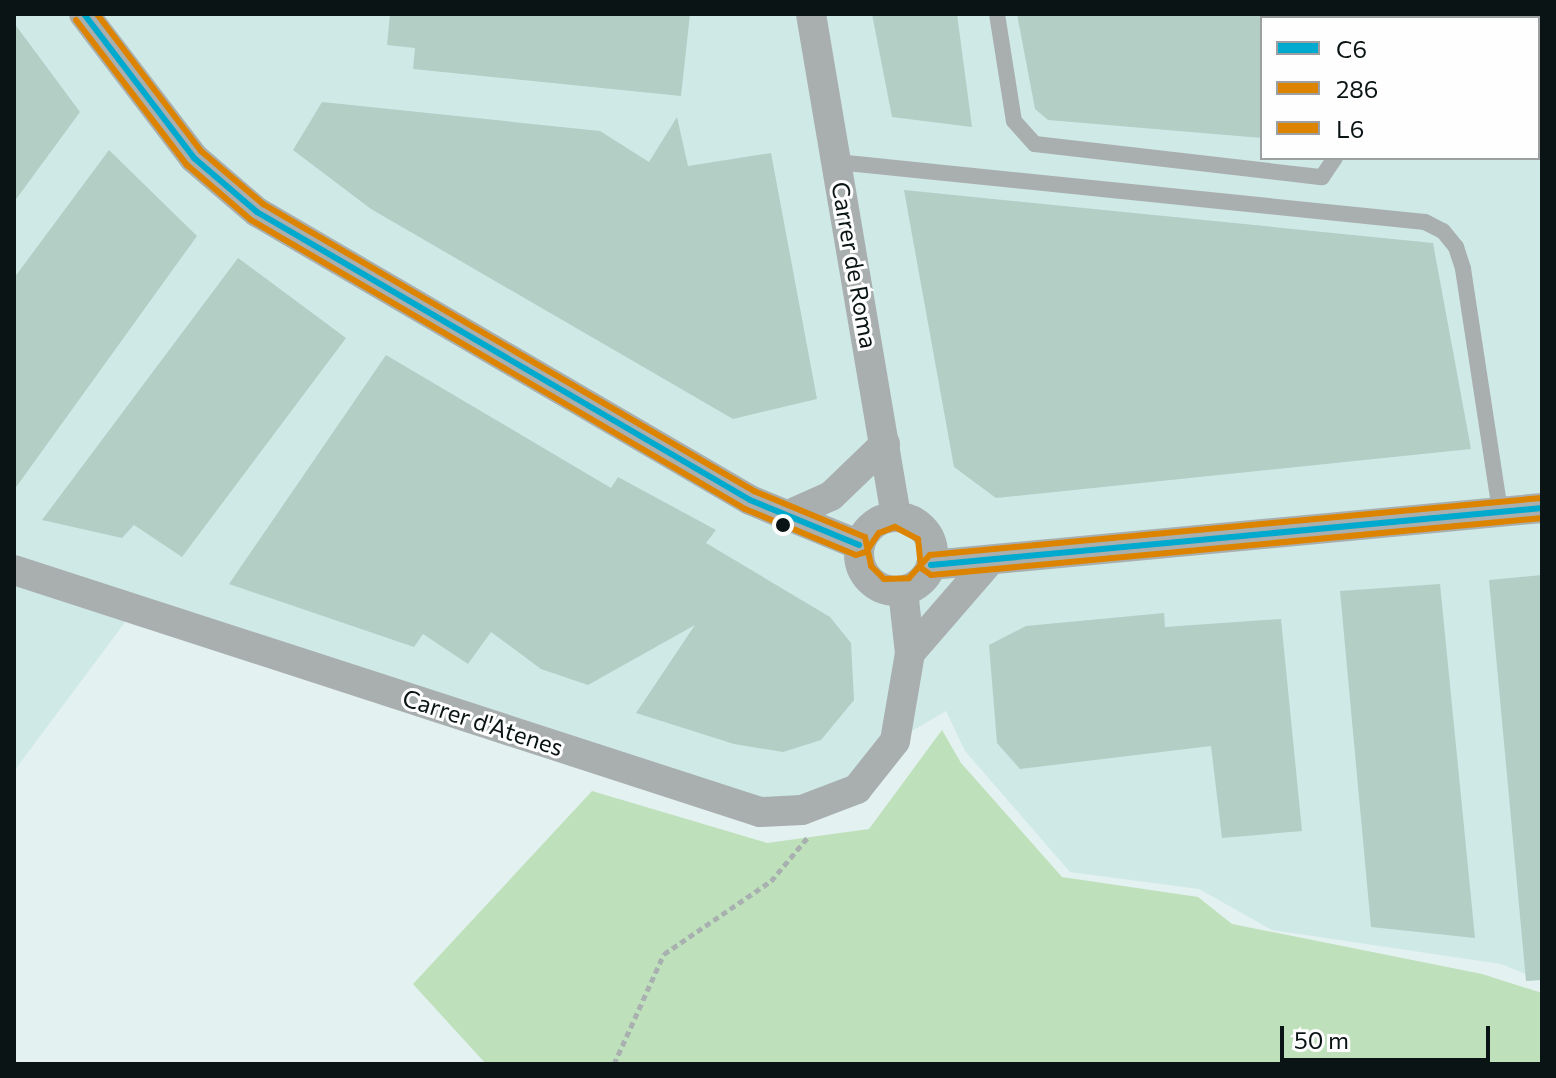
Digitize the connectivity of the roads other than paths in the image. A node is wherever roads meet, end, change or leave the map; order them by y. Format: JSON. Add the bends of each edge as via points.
{"nodes":[{"id":1,"x":84,"y":14,"type":"edge"},
{"id":2,"x":811,"y":14,"type":"edge"},
{"id":3,"x":997,"y":14,"type":"edge"},
{"id":4,"x":1334,"y":160,"type":"edge"},
{"id":5,"x":837,"y":162,"type":"junction"},
{"id":6,"x":885,"y":444,"type":"junction"},
{"id":7,"x":1542,"y":508,"type":"edge"},
{"id":8,"x":1500,"y":512,"type":"junction"},
{"id":9,"x":896,"y":516,"type":"junction"},
{"id":10,"x":784,"y":517,"type":"junction"},
{"id":11,"x":859,"y":545,"type":"junction"},
{"id":12,"x":988,"y":563,"type":"junction"},
{"id":13,"x":931,"y":565,"type":"junction"},
{"id":14,"x":14,"y":570,"type":"edge"},
{"id":15,"x":903,"y":591,"type":"junction"},
{"id":16,"x":910,"y":653,"type":"junction"}],
"edges":[{"from":1,"to":10,"type":"street","via":[[194,158],[257,212]]},
{"from":2,"to":5,"type":"street","name":"Carrer de Roma"},
{"from":3,"to":4,"type":"lane","via":[[1014,121],[1035,144],[1322,177]]},
{"from":5,"to":6,"type":"street","name":"Carrer de Roma"},
{"from":5,"to":8,"type":"lane","via":[[1396,218],[1443,231],[1456,247],[1463,269]]},
{"from":6,"to":9,"type":"street","name":"Carrer de Roma"},
{"from":6,"to":10,"type":"street","via":[[831,496]]},
{"from":7,"to":8,"type":"street"},
{"from":8,"to":12,"type":"street"},
{"from":9,"to":11,"type":"street","via":[[872,525]]},
{"from":9,"to":13,"type":"street","via":[[927,533]]},
{"from":10,"to":11,"type":"street"},
{"from":11,"to":15,"type":"street","via":[[858,558],[868,581]]},
{"from":12,"to":13,"type":"street"},
{"from":12,"to":16,"type":"street"},
{"from":13,"to":15,"type":"street","via":[[924,579]]},
{"from":14,"to":16,"type":"street","name":"Carrer d'Atenes","via":[[760,812],[802,810],[857,789],[895,741]]},
{"from":15,"to":16,"type":"street"}]}
